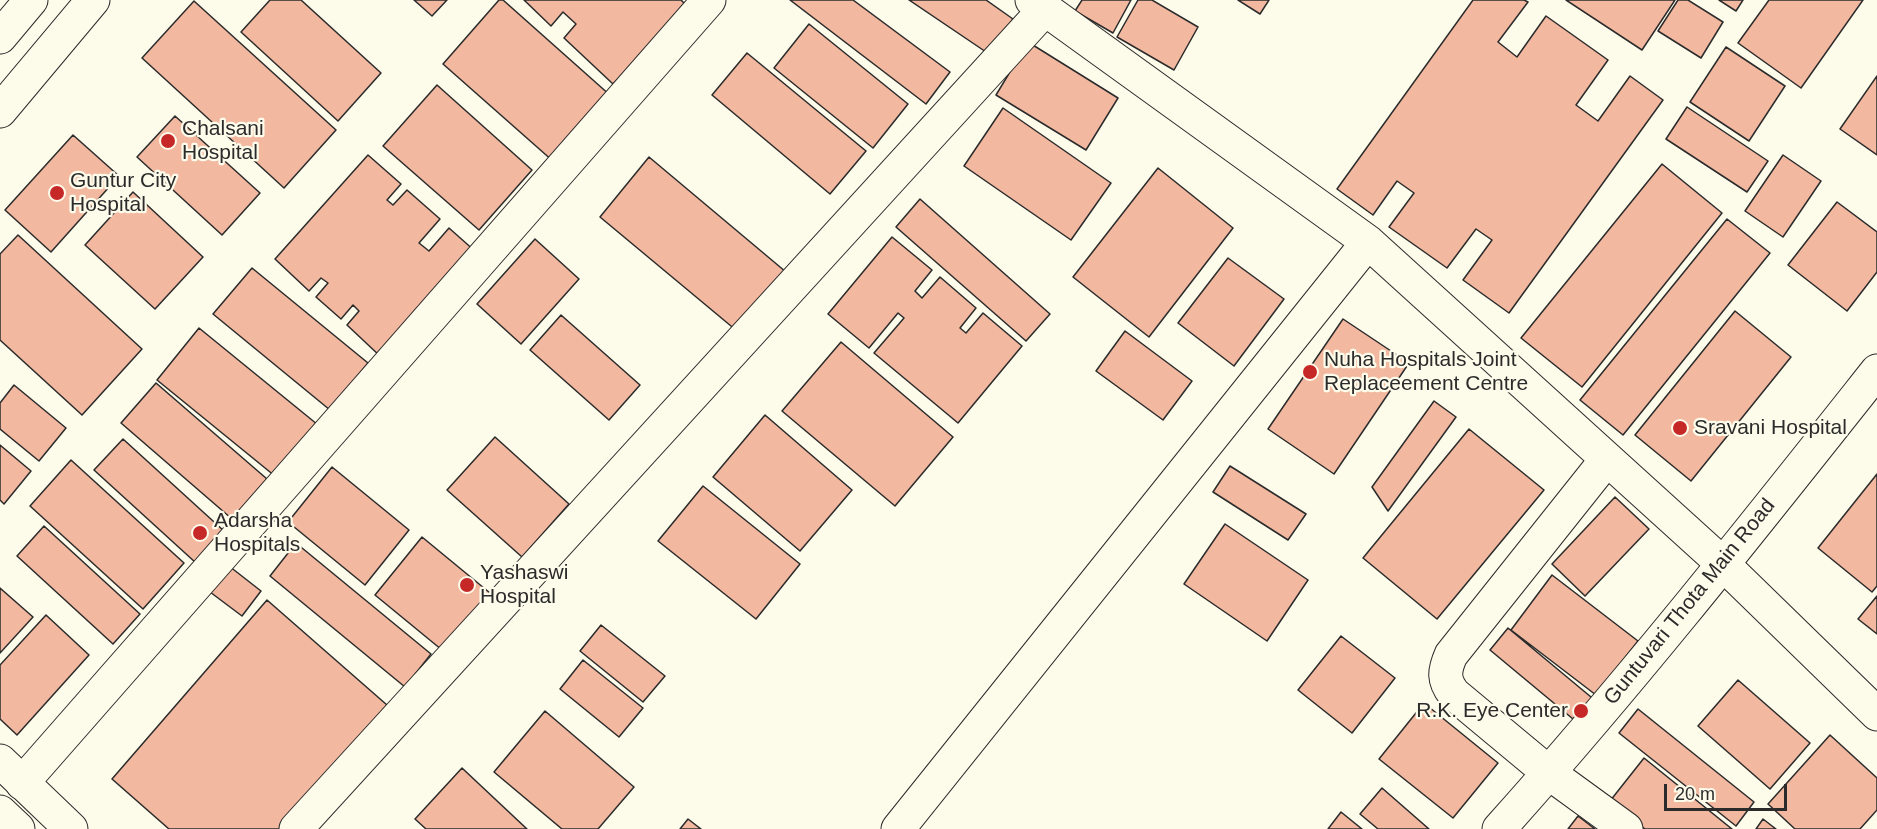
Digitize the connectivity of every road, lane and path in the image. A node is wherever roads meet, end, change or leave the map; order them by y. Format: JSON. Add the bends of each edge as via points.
{"nodes":[{"id":1,"x":31,"y":0,"type":"edge"},
{"id":2,"x":93,"y":0,"type":"edge"},
{"id":3,"x":709,"y":0,"type":"edge"},
{"id":4,"x":1038,"y":4,"type":"edge"},
{"id":5,"x":0,"y":37,"type":"edge"},
{"id":6,"x":0,"y":111,"type":"edge"},
{"id":7,"x":1368,"y":242,"type":"junction"},
{"id":8,"x":1877,"y":371,"type":"edge"},
{"id":9,"x":1607,"y":459,"type":"junction"},
{"id":10,"x":1723,"y":564,"type":"junction"},
{"id":11,"x":1877,"y":714,"type":"edge"},
{"id":12,"x":11,"y":772,"type":"edge"},
{"id":13,"x":1550,"y":773,"type":"junction"},
{"id":14,"x":0,"y":812,"type":"edge"},
{"id":15,"x":18,"y":829,"type":"edge"},
{"id":16,"x":71,"y":829,"type":"edge"},
{"id":17,"x":296,"y":829,"type":"edge"},
{"id":18,"x":898,"y":829,"type":"edge"},
{"id":19,"x":1499,"y":829,"type":"edge"},
{"id":20,"x":1626,"y":829,"type":"edge"}],
"edges":[{"from":1,"to":5,"type":"street"},
{"from":2,"to":6,"type":"street"},
{"from":3,"to":12,"type":"street"},
{"from":4,"to":7,"type":"street"},
{"from":4,"to":17,"type":"street"},
{"from":7,"to":9,"type":"street"},
{"from":7,"to":18,"type":"street"},
{"from":8,"to":10,"type":"street","name":"Guntuvari Thota Main Road"},
{"from":9,"to":10,"type":"street"},
{"from":9,"to":13,"type":"street","via":[[1451,655],[1444,671],[1446,684],[1454,694]]},
{"from":10,"to":11,"type":"street"},
{"from":10,"to":13,"type":"street","name":"Guntuvari Thota Main Road"},
{"from":12,"to":16,"type":"street"},
{"from":13,"to":19,"type":"street","name":"Guntuvari Thota Main Road"},
{"from":13,"to":20,"type":"street"},
{"from":14,"to":15,"type":"street"}]}
